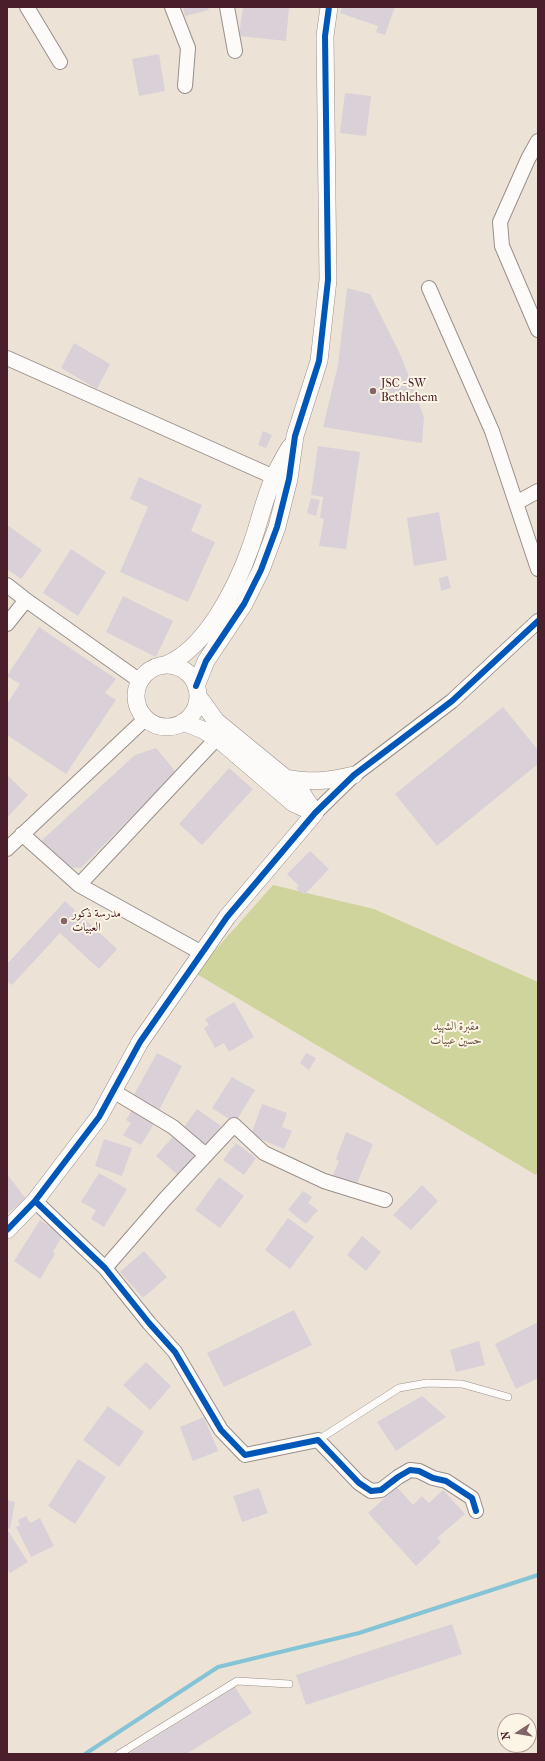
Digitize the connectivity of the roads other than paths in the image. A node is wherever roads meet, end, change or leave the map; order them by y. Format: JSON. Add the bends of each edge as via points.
{"nodes":[{"id":1,"x":27,"y":7,"type":"edge"},
{"id":2,"x":172,"y":7,"type":"edge"},
{"id":3,"x":227,"y":7,"type":"edge"},
{"id":4,"x":329,"y":7,"type":"edge"},
{"id":5,"x":235,"y":51,"type":"dead end"},
{"id":6,"x":60,"y":62,"type":"dead end"},
{"id":7,"x":185,"y":86,"type":"dead end"},
{"id":8,"x":538,"y":141,"type":"edge"},
{"id":9,"x":429,"y":288,"type":"dead end"},
{"id":10,"x":538,"y":330,"type":"edge"},
{"id":11,"x":7,"y":358,"type":"edge"},
{"id":12,"x":296,"y":436,"type":"junction"},
{"id":13,"x":274,"y":477,"type":"junction"},
{"id":14,"x":538,"y":491,"type":"edge"},
{"id":15,"x":516,"y":503,"type":"junction"},
{"id":16,"x":538,"y":569,"type":"edge"},
{"id":17,"x":7,"y":585,"type":"edge"},
{"id":18,"x":26,"y":600,"type":"junction"},
{"id":19,"x":538,"y":620,"type":"edge"},
{"id":20,"x":7,"y":624,"type":"edge"},
{"id":21,"x":165,"y":664,"type":"junction"},
{"id":22,"x":140,"y":681,"type":"junction"},
{"id":23,"x":197,"y":691,"type":"junction"},
{"id":24,"x":145,"y":719,"type":"junction"},
{"id":25,"x":183,"y":722,"type":"junction"},
{"id":26,"x":217,"y":738,"type":"junction"},
{"id":27,"x":354,"y":775,"type":"junction"},
{"id":28,"x":286,"y":778,"type":"junction"},
{"id":29,"x":315,"y":813,"type":"junction"},
{"id":30,"x":22,"y":834,"type":"junction"},
{"id":31,"x":7,"y":849,"type":"edge"},
{"id":32,"x":79,"y":885,"type":"junction"},
{"id":33,"x":202,"y":953,"type":"junction"},
{"id":34,"x":113,"y":1091,"type":"junction"},
{"id":35,"x":206,"y":1155,"type":"junction"},
{"id":36,"x":385,"y":1200,"type":"dead end"},
{"id":37,"x":35,"y":1201,"type":"junction"},
{"id":38,"x":7,"y":1230,"type":"edge"},
{"id":39,"x":105,"y":1268,"type":"junction"},
{"id":40,"x":508,"y":1397,"type":"dead end"},
{"id":41,"x":318,"y":1440,"type":"junction"},
{"id":42,"x":476,"y":1512,"type":"dead end"},
{"id":43,"x":290,"y":1684,"type":"dead end"},
{"id":44,"x":119,"y":1754,"type":"edge"}],
"edges":[{"from":1,"to":6,"type":"street"},
{"from":2,"to":7,"type":"street","via":[[188,48]]},
{"from":3,"to":5,"type":"street"},
{"from":4,"to":12,"type":"street","via":[[325,36],[328,280],[319,361]]},
{"from":8,"to":10,"type":"street","via":[[500,222],[502,246]]},
{"from":9,"to":15,"type":"street","via":[[492,431]]},
{"from":11,"to":13,"type":"street"},
{"from":12,"to":13,"type":"street"},
{"from":12,"to":23,"type":"street","via":[[277,527],[261,570],[244,604],[206,661]]},
{"from":13,"to":21,"type":"street","via":[[250,548],[229,594],[197,641],[182,656]]},
{"from":14,"to":15,"type":"street"},
{"from":15,"to":16,"type":"street"},
{"from":17,"to":18,"type":"street"},
{"from":18,"to":20,"type":"street"},
{"from":18,"to":22,"type":"street"},
{"from":19,"to":27,"type":"street","via":[[452,701]]},
{"from":21,"to":22,"type":"street","via":[[146,672]]},
{"from":21,"to":23,"type":"street","via":[[184,670],[192,677]]},
{"from":22,"to":24,"type":"street","via":[[136,690],[136,701]]},
{"from":23,"to":25,"type":"street","via":[[196,707],[191,716]]},
{"from":23,"to":28,"type":"street","via":[[216,722]]},
{"from":24,"to":25,"type":"street","via":[[164,727]]},
{"from":24,"to":30,"type":"street"},
{"from":25,"to":26,"type":"street"},
{"from":26,"to":29,"type":"street","via":[[293,803]]},
{"from":26,"to":32,"type":"street"},
{"from":27,"to":28,"type":"street","via":[[328,781],[306,782]]},
{"from":27,"to":29,"type":"street"},
{"from":28,"to":29,"type":"street","via":[[299,789]]},
{"from":29,"to":33,"type":"street","via":[[227,917]]},
{"from":30,"to":31,"type":"street"},
{"from":30,"to":32,"type":"street"},
{"from":32,"to":33,"type":"street"},
{"from":33,"to":34,"type":"street","via":[[140,1042]]},
{"from":34,"to":35,"type":"street","via":[[173,1127]]},
{"from":34,"to":37,"type":"street","via":[[99,1118]]},
{"from":35,"to":36,"type":"street","via":[[234,1125],[264,1153],[324,1181]]},
{"from":35,"to":39,"type":"street"},
{"from":37,"to":38,"type":"street"},
{"from":37,"to":39,"type":"street"},
{"from":39,"to":41,"type":"street","via":[[175,1352],[221,1430],[245,1455]]},
{"from":40,"to":41,"type":"lane","via":[[462,1384],[427,1384],[399,1388]]},
{"from":41,"to":42,"type":"street","via":[[359,1483],[371,1491],[381,1490],[410,1470],[419,1471],[446,1481],[472,1498]]},
{"from":43,"to":44,"type":"lane","via":[[237,1681]]}]}
